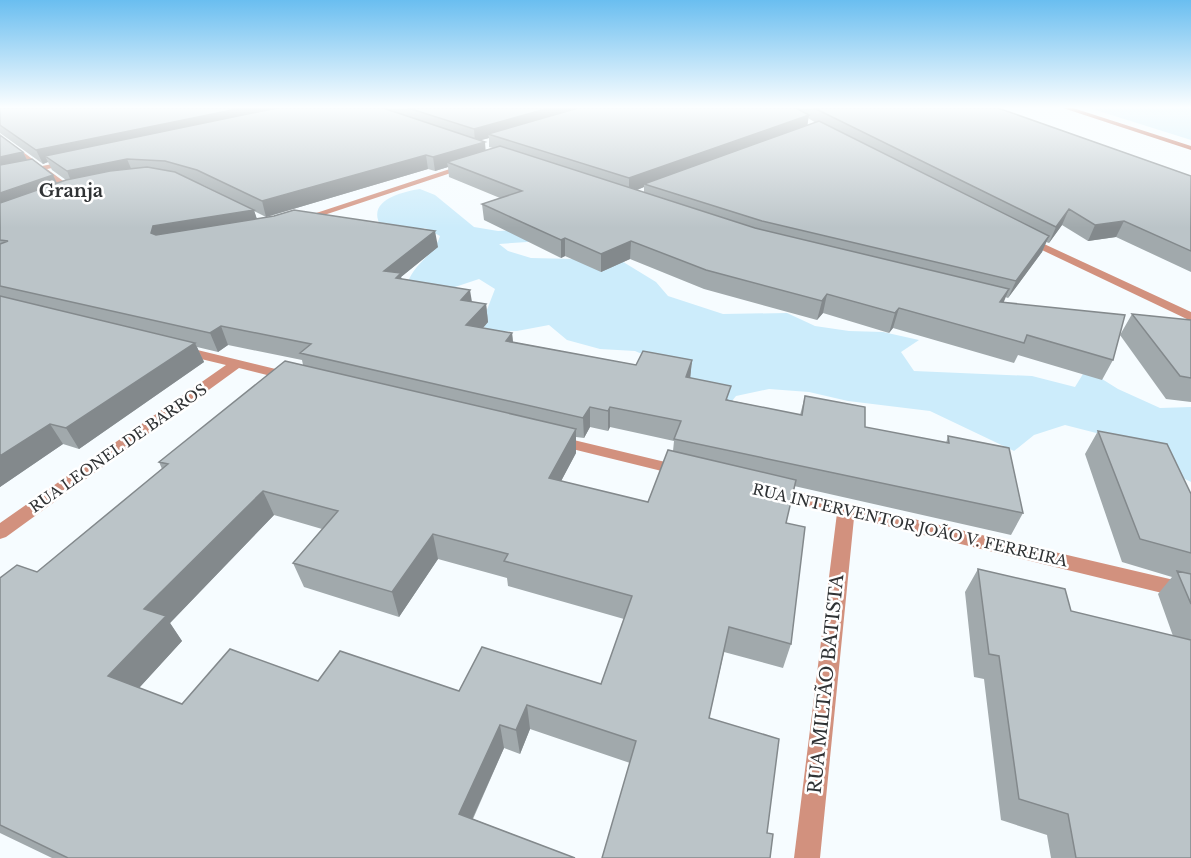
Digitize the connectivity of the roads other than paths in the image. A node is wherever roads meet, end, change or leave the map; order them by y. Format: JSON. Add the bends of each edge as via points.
{"nodes":[{"id":1,"x":16,"y":148,"type":"edge"},
{"id":2,"x":78,"y":161,"type":"edge"},
{"id":3,"x":480,"y":162,"type":"edge"},
{"id":4,"x":43,"y":168,"type":"junction"},
{"id":5,"x":0,"y":177,"type":"edge"},
{"id":6,"x":83,"y":188,"type":"edge"},
{"id":7,"x":71,"y":191,"type":"junction"},
{"id":8,"x":61,"y":195,"type":"edge"},
{"id":9,"x":287,"y":224,"type":"edge"},
{"id":10,"x":1020,"y":236,"type":"edge"},
{"id":11,"x":1191,"y":317,"type":"edge"},
{"id":12,"x":169,"y":347,"type":"edge"},
{"id":13,"x":236,"y":364,"type":"junction"},
{"id":14,"x":305,"y":381,"type":"edge"},
{"id":15,"x":547,"y":438,"type":"edge"},
{"id":16,"x":696,"y":474,"type":"edge"},
{"id":17,"x":754,"y":488,"type":"edge"},
{"id":18,"x":846,"y":510,"type":"junction"},
{"id":19,"x":0,"y":532,"type":"edge"},
{"id":20,"x":1191,"y":592,"type":"edge"},
{"id":21,"x":807,"y":858,"type":"edge"}],
"edges":[{"from":1,"to":4,"type":"street"},
{"from":2,"to":4,"type":"street"},
{"from":3,"to":9,"type":"street"},
{"from":4,"to":5,"type":"street"},
{"from":4,"to":7,"type":"street"},
{"from":6,"to":7,"type":"street"},
{"from":7,"to":8,"type":"street"},
{"from":10,"to":11,"type":"street"},
{"from":12,"to":13,"type":"street"},
{"from":13,"to":14,"type":"street"},
{"from":13,"to":19,"type":"street","name":"RUA LEONEL DE BARROS"},
{"from":15,"to":16,"type":"street"},
{"from":17,"to":18,"type":"street","name":"RUA INTERVENTOR JOÃO V. FERREIRA"},
{"from":18,"to":20,"type":"street","name":"RUA INTERVENTOR JOÃO V. FERREIRA"},
{"from":18,"to":21,"type":"street","name":"RUA MILTÃO BATISTA"}]}
